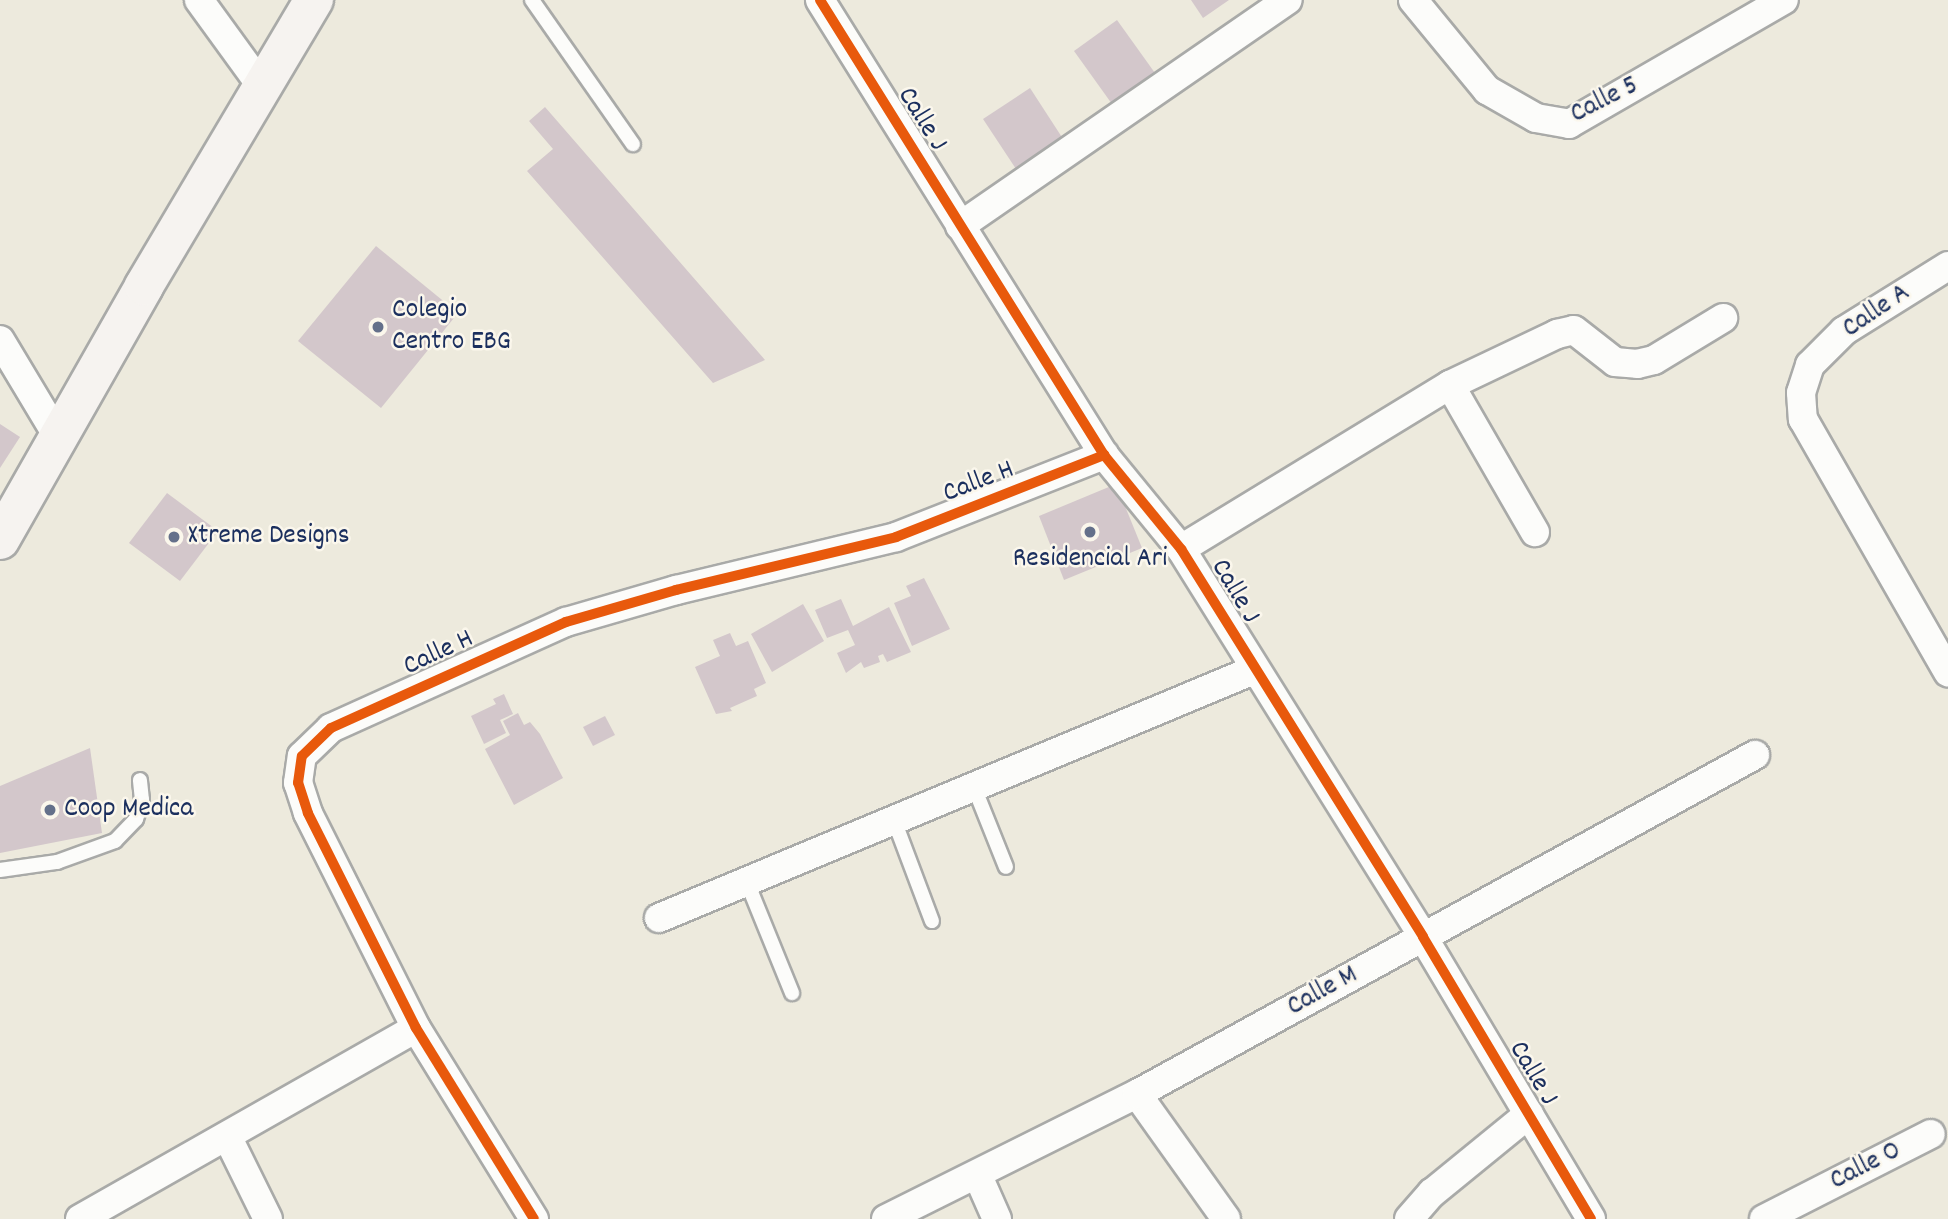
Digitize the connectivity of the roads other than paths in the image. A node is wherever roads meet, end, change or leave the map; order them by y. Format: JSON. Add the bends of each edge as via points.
{"nodes":[{"id":1,"x":199,"y":0,"type":"edge"},
{"id":2,"x":314,"y":0,"type":"edge"},
{"id":3,"x":532,"y":0,"type":"edge"},
{"id":4,"x":820,"y":0,"type":"edge"},
{"id":5,"x":1288,"y":0,"type":"edge"},
{"id":6,"x":1413,"y":0,"type":"edge"},
{"id":7,"x":1784,"y":0,"type":"edge"},
{"id":8,"x":263,"y":88,"type":"junction"},
{"id":9,"x":633,"y":144,"type":"dead end"},
{"id":10,"x":960,"y":226,"type":"junction"},
{"id":11,"x":1948,"y":266,"type":"edge"},
{"id":12,"x":1723,"y":318,"type":"dead end"},
{"id":13,"x":0,"y":340,"type":"edge"},
{"id":14,"x":1450,"y":385,"type":"junction"},
{"id":15,"x":59,"y":438,"type":"junction"},
{"id":16,"x":1104,"y":455,"type":"junction"},
{"id":17,"x":1535,"y":532,"type":"dead end"},
{"id":18,"x":0,"y":540,"type":"edge"},
{"id":19,"x":1181,"y":549,"type":"junction"},
{"id":20,"x":1254,"y":670,"type":"junction"},
{"id":21,"x":1948,"y":672,"type":"edge"},
{"id":22,"x":1755,"y":755,"type":"dead end"},
{"id":23,"x":140,"y":780,"type":"dead end"},
{"id":24,"x":974,"y":787,"type":"junction"},
{"id":25,"x":894,"y":820,"type":"junction"},
{"id":26,"x":1006,"y":867,"type":"dead end"},
{"id":27,"x":0,"y":870,"type":"edge"},
{"id":28,"x":747,"y":882,"type":"junction"},
{"id":29,"x":659,"y":919,"type":"dead end"},
{"id":30,"x":932,"y":921,"type":"dead end"},
{"id":31,"x":1423,"y":937,"type":"junction"},
{"id":32,"x":792,"y":993,"type":"dead end"},
{"id":33,"x":416,"y":1028,"type":"junction"},
{"id":34,"x":1137,"y":1094,"type":"junction"},
{"id":35,"x":1529,"y":1114,"type":"junction"},
{"id":36,"x":1931,"y":1134,"type":"dead end"},
{"id":37,"x":228,"y":1138,"type":"junction"},
{"id":38,"x":978,"y":1176,"type":"junction"},
{"id":39,"x":80,"y":1219,"type":"edge"},
{"id":40,"x":268,"y":1219,"type":"edge"},
{"id":41,"x":534,"y":1219,"type":"edge"},
{"id":42,"x":886,"y":1219,"type":"edge"},
{"id":43,"x":997,"y":1219,"type":"edge"},
{"id":44,"x":1226,"y":1219,"type":"edge"},
{"id":45,"x":1409,"y":1219,"type":"edge"},
{"id":46,"x":1591,"y":1219,"type":"edge"},
{"id":47,"x":1764,"y":1219,"type":"edge"}],
"edges":[{"from":1,"to":8,"type":"street"},
{"from":2,"to":8,"type":"main road"},
{"from":3,"to":9,"type":"lane"},
{"from":4,"to":10,"type":"street","name":"Calle J"},
{"from":5,"to":10,"type":"street"},
{"from":6,"to":7,"type":"street","name":"Calle 5","via":[[1487,90],[1536,118],[1569,124]]},
{"from":8,"to":15,"type":"main road"},
{"from":10,"to":16,"type":"street","name":"Calle J"},
{"from":11,"to":21,"type":"street","name":"Calle A","via":[[1844,331],[1810,365],[1801,393],[1803,419]]},
{"from":12,"to":14,"type":"street","via":[[1654,360],[1637,364],[1615,362],[1584,334],[1566,330]]},
{"from":13,"to":15,"type":"street"},
{"from":14,"to":17,"type":"street"},
{"from":14,"to":19,"type":"street"},
{"from":15,"to":18,"type":"main road"},
{"from":16,"to":19,"type":"street","name":"Calle J"},
{"from":16,"to":33,"type":"street","name":"Calle H","via":[[896,537],[676,590],[566,622],[331,728],[302,756],[298,783],[308,813]]},
{"from":19,"to":20,"type":"street","name":"Calle J"},
{"from":20,"to":24,"type":"street"},
{"from":20,"to":31,"type":"street","name":"Calle J"},
{"from":22,"to":31,"type":"street","name":"Calle M"},
{"from":23,"to":27,"type":"lane","via":[[142,800],[136,819],[115,841],[57,862]]},
{"from":24,"to":25,"type":"street"},
{"from":24,"to":26,"type":"lane"},
{"from":25,"to":28,"type":"street"},
{"from":25,"to":30,"type":"lane"},
{"from":28,"to":29,"type":"street"},
{"from":28,"to":32,"type":"lane"},
{"from":31,"to":34,"type":"street","name":"Calle M"},
{"from":31,"to":35,"type":"street","name":"Calle J"},
{"from":33,"to":37,"type":"street"},
{"from":33,"to":41,"type":"street","name":"Calle H"},
{"from":34,"to":38,"type":"street","name":"Calle M"},
{"from":34,"to":44,"type":"street"},
{"from":35,"to":45,"type":"street","via":[[1432,1193]]},
{"from":35,"to":46,"type":"street","name":"Calle J"},
{"from":36,"to":47,"type":"street","name":"Calle O"},
{"from":37,"to":39,"type":"street"},
{"from":37,"to":40,"type":"street"},
{"from":38,"to":42,"type":"street","name":"Calle M"},
{"from":38,"to":43,"type":"street"}]}
